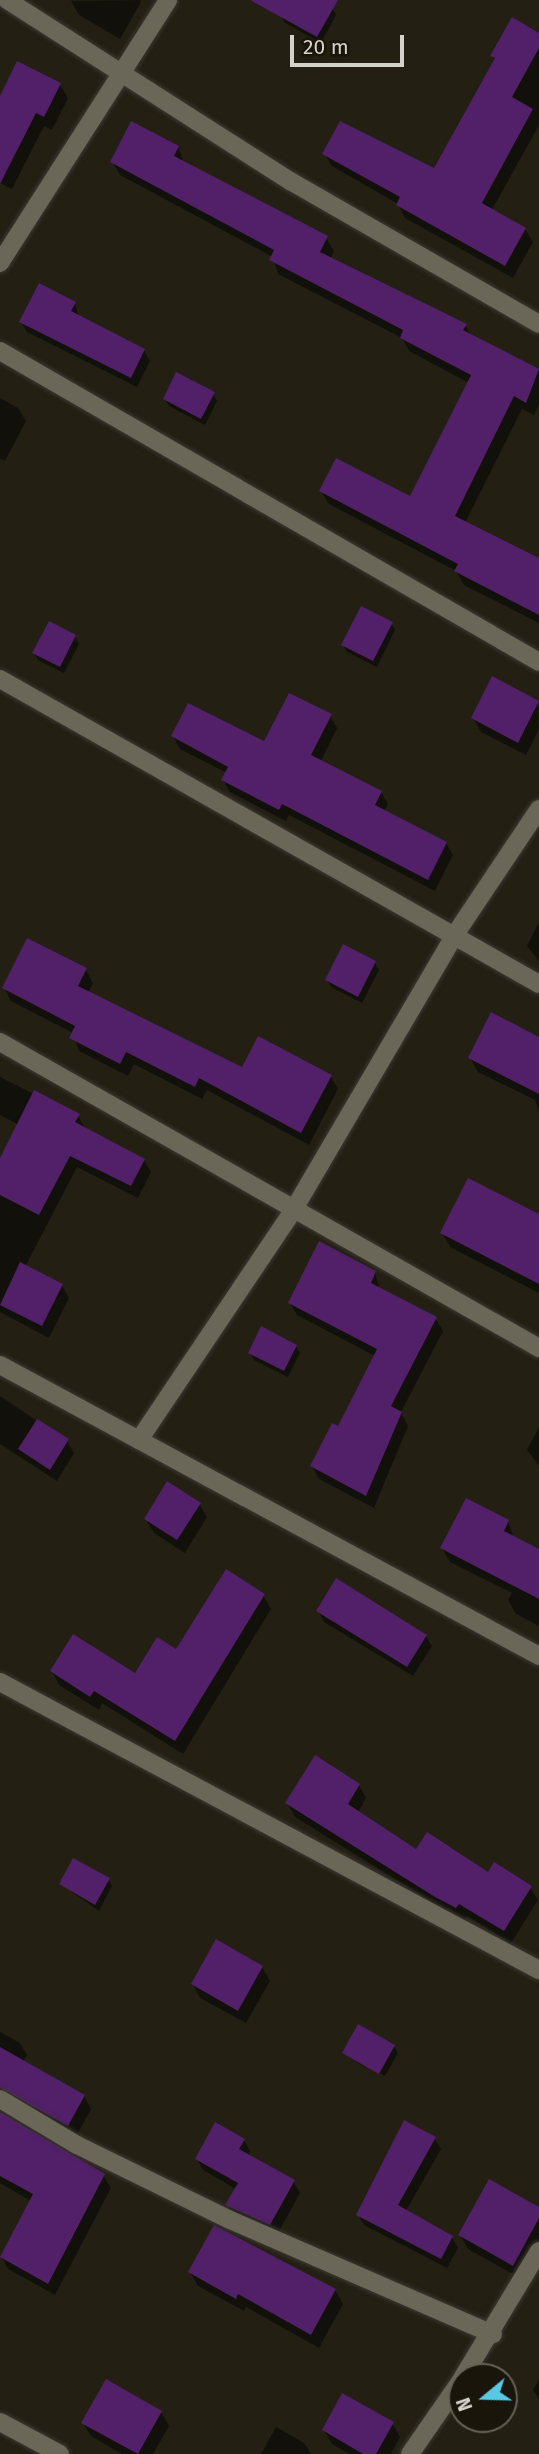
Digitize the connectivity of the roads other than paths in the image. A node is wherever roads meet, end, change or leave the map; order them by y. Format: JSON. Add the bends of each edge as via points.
{"nodes":[{"id":1,"x":6,"y":0,"type":"edge"},
{"id":2,"x":168,"y":0,"type":"edge"},
{"id":3,"x":120,"y":72,"type":"junction"},
{"id":4,"x":0,"y":262,"type":"edge"},
{"id":5,"x":539,"y":324,"type":"edge"},
{"id":6,"x":0,"y":351,"type":"edge"},
{"id":7,"x":539,"y":662,"type":"edge"},
{"id":8,"x":0,"y":679,"type":"edge"},
{"id":9,"x":539,"y":809,"type":"edge"},
{"id":10,"x":454,"y":936,"type":"junction"},
{"id":11,"x":539,"y":984,"type":"edge"},
{"id":12,"x":0,"y":1042,"type":"edge"},
{"id":13,"x":294,"y":1209,"type":"junction"},
{"id":14,"x":539,"y":1348,"type":"edge"},
{"id":15,"x":0,"y":1365,"type":"edge"},
{"id":16,"x":139,"y":1440,"type":"junction"},
{"id":17,"x":539,"y":1656,"type":"edge"},
{"id":18,"x":0,"y":1682,"type":"edge"},
{"id":19,"x":539,"y":1969,"type":"edge"},
{"id":20,"x":0,"y":2099,"type":"edge"},
{"id":21,"x":539,"y":2251,"type":"edge"},
{"id":22,"x":493,"y":2334,"type":"junction"},
{"id":23,"x":473,"y":2363,"type":"edge"},
{"id":24,"x":448,"y":2400,"type":"edge"},
{"id":25,"x":0,"y":2422,"type":"edge"},
{"id":26,"x":60,"y":2454,"type":"edge"},
{"id":27,"x":410,"y":2454,"type":"edge"}],
"edges":[{"from":1,"to":3,"type":"street"},
{"from":2,"to":3,"type":"street"},
{"from":3,"to":4,"type":"street"},
{"from":3,"to":5,"type":"street","via":[[292,182]]},
{"from":6,"to":7,"type":"street"},
{"from":8,"to":10,"type":"street"},
{"from":9,"to":10,"type":"street"},
{"from":10,"to":11,"type":"street"},
{"from":10,"to":13,"type":"street"},
{"from":12,"to":13,"type":"street"},
{"from":13,"to":14,"type":"street"},
{"from":13,"to":16,"type":"street"},
{"from":15,"to":16,"type":"street"},
{"from":16,"to":17,"type":"street"},
{"from":18,"to":19,"type":"street"},
{"from":20,"to":22,"type":"street","via":[[77,2145],[228,2219]]},
{"from":21,"to":22,"type":"street"},
{"from":22,"to":23,"type":"street"},
{"from":24,"to":27,"type":"street"},
{"from":25,"to":26,"type":"street"}]}
